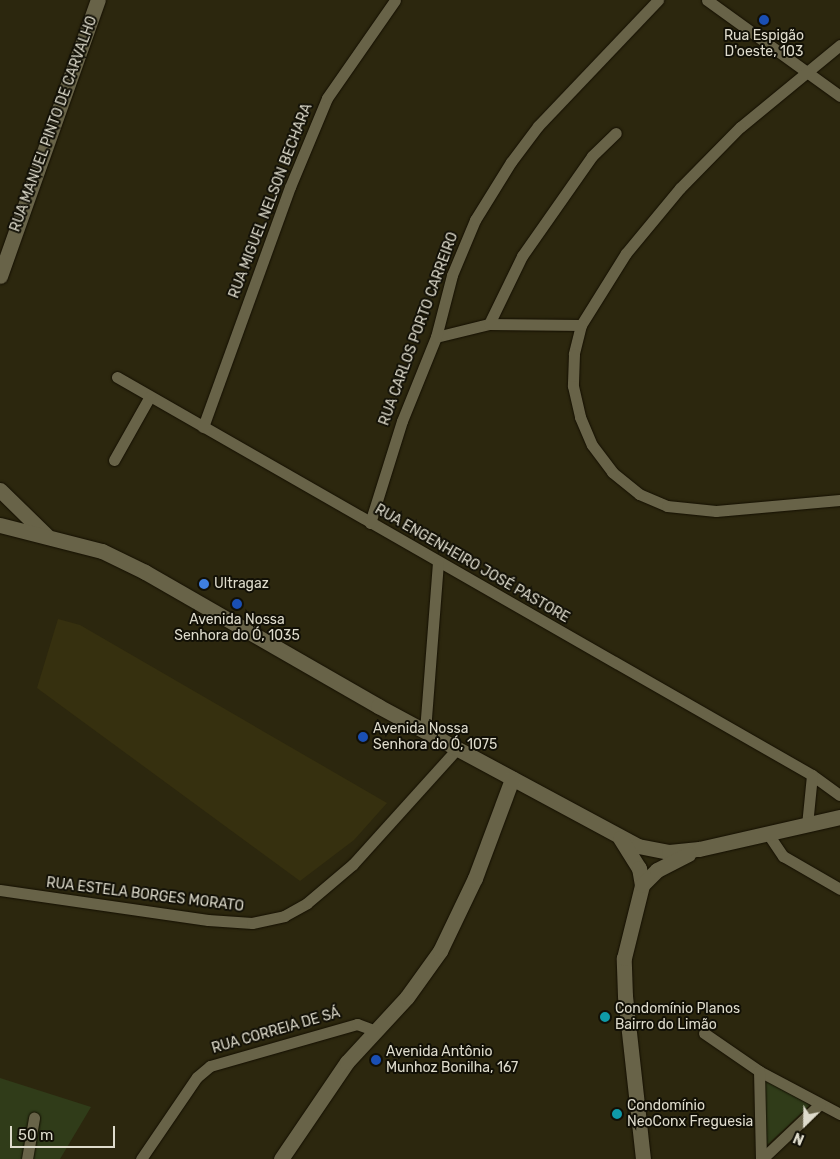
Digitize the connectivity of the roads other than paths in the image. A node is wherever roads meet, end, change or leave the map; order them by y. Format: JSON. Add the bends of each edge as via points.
{"nodes":[{"id":1,"x":98,"y":0,"type":"edge"},
{"id":2,"x":395,"y":0,"type":"edge"},
{"id":3,"x":658,"y":0,"type":"edge"},
{"id":4,"x":707,"y":0,"type":"edge"},
{"id":5,"x":840,"y":44,"type":"edge"},
{"id":6,"x":805,"y":72,"type":"junction"},
{"id":7,"x":840,"y":96,"type":"edge"},
{"id":8,"x":616,"y":133,"type":"dead end"},
{"id":9,"x":0,"y":276,"type":"edge"},
{"id":10,"x":489,"y":324,"type":"junction"},
{"id":11,"x":581,"y":325,"type":"junction"},
{"id":12,"x":436,"y":337,"type":"junction"},
{"id":13,"x":117,"y":376,"type":"dead end"},
{"id":14,"x":150,"y":396,"type":"junction"},
{"id":15,"x":204,"y":427,"type":"junction"},
{"id":16,"x":114,"y":460,"type":"dead end"},
{"id":17,"x":0,"y":490,"type":"edge"},
{"id":18,"x":840,"y":500,"type":"edge"},
{"id":19,"x":370,"y":523,"type":"junction"},
{"id":20,"x":0,"y":525,"type":"edge"},
{"id":21,"x":48,"y":537,"type":"junction"},
{"id":22,"x":438,"y":562,"type":"junction"},
{"id":23,"x":425,"y":731,"type":"junction"},
{"id":24,"x":457,"y":749,"type":"junction"},
{"id":25,"x":812,"y":775,"type":"junction"},
{"id":26,"x":512,"y":779,"type":"junction"},
{"id":27,"x":840,"y":795,"type":"edge"},
{"id":28,"x":840,"y":816,"type":"edge"},
{"id":29,"x":807,"y":825,"type":"junction"},
{"id":30,"x":768,"y":834,"type":"junction"},
{"id":31,"x":618,"y":836,"type":"junction"},
{"id":32,"x":699,"y":849,"type":"junction"},
{"id":33,"x":642,"y":886,"type":"junction"},
{"id":34,"x":840,"y":889,"type":"edge"},
{"id":35,"x":0,"y":890,"type":"edge"},
{"id":36,"x":376,"y":1031,"type":"junction"},
{"id":37,"x":704,"y":1032,"type":"dead end"},
{"id":38,"x":759,"y":1071,"type":"junction"},
{"id":39,"x":820,"y":1104,"type":"junction"},
{"id":40,"x":840,"y":1114,"type":"edge"},
{"id":41,"x":34,"y":1118,"type":"dead end"},
{"id":42,"x":28,"y":1159,"type":"edge"},
{"id":43,"x":141,"y":1159,"type":"edge"},
{"id":44,"x":281,"y":1159,"type":"edge"},
{"id":45,"x":643,"y":1159,"type":"edge"},
{"id":46,"x":761,"y":1159,"type":"edge"}],
"edges":[{"from":1,"to":9,"type":"main road","name":"RUA MANUEL PINTO DE CARVALHO"},
{"from":2,"to":15,"type":"street","name":"RUA MIGUEL NELSON BECHARA","via":[[327,98],[290,187]]},
{"from":3,"to":12,"type":"street","name":"RUA CARLOS PORTO CARREIRO","via":[[578,81],[511,162],[462,247],[443,302]]},
{"from":4,"to":6,"type":"street"},
{"from":5,"to":6,"type":"street"},
{"from":6,"to":7,"type":"street"},
{"from":6,"to":11,"type":"street","via":[[740,127],[680,188],[626,253]]},
{"from":8,"to":10,"type":"street","via":[[592,156],[522,256]]},
{"from":10,"to":11,"type":"street"},
{"from":10,"to":12,"type":"street"},
{"from":11,"to":18,"type":"street","via":[[574,354],[573,386],[580,418],[592,445],[612,472],[639,494],[667,506],[716,511]]},
{"from":12,"to":19,"type":"street","name":"RUA CARLOS PORTO CARREIRO","via":[[402,421]]},
{"from":13,"to":14,"type":"street","name":"RUA ENGENHEIRO JOSÉ PASTORE"},
{"from":14,"to":15,"type":"street","name":"RUA ENGENHEIRO JOSÉ PASTORE"},
{"from":14,"to":16,"type":"street"},
{"from":15,"to":19,"type":"street","name":"RUA ENGENHEIRO JOSÉ PASTORE"},
{"from":17,"to":21,"type":"main road"},
{"from":19,"to":22,"type":"street","name":"RUA ENGENHEIRO JOSÉ PASTORE"},
{"from":20,"to":21,"type":"main road"},
{"from":21,"to":23,"type":"main road","via":[[102,551],[146,572]]},
{"from":22,"to":23,"type":"street"},
{"from":22,"to":25,"type":"street","name":"RUA ENGENHEIRO JOSÉ PASTORE"},
{"from":23,"to":24,"type":"main road"},
{"from":24,"to":26,"type":"main road"},
{"from":24,"to":35,"type":"street","name":"RUA ESTELA BORGES MORATO","via":[[397,819],[347,869],[307,903],[284,916],[252,923],[208,920]]},
{"from":25,"to":27,"type":"street","name":"RUA ENGENHEIRO JOSÉ PASTORE"},
{"from":25,"to":29,"type":"street"},
{"from":26,"to":31,"type":"main road"},
{"from":26,"to":36,"type":"main road","via":[[475,878],[440,950],[407,997]]},
{"from":28,"to":29,"type":"main road"},
{"from":29,"to":30,"type":"main road"},
{"from":30,"to":32,"type":"main road"},
{"from":30,"to":34,"type":"street","via":[[783,856]]},
{"from":31,"to":32,"type":"main road","via":[[653,850]]},
{"from":31,"to":33,"type":"main road","via":[[640,868]]},
{"from":32,"to":33,"type":"main road","via":[[657,870]]},
{"from":33,"to":45,"type":"main road","via":[[624,958],[625,996]]},
{"from":36,"to":43,"type":"street","name":"RUA CORREIA DE SÁ","via":[[357,1024],[210,1066],[197,1077]]},
{"from":36,"to":44,"type":"main road","via":[[347,1062]]},
{"from":37,"to":38,"type":"street"},
{"from":38,"to":39,"type":"street"},
{"from":38,"to":46,"type":"street"},
{"from":39,"to":40,"type":"street"},
{"from":39,"to":46,"type":"street"},
{"from":41,"to":42,"type":"street"}]}
